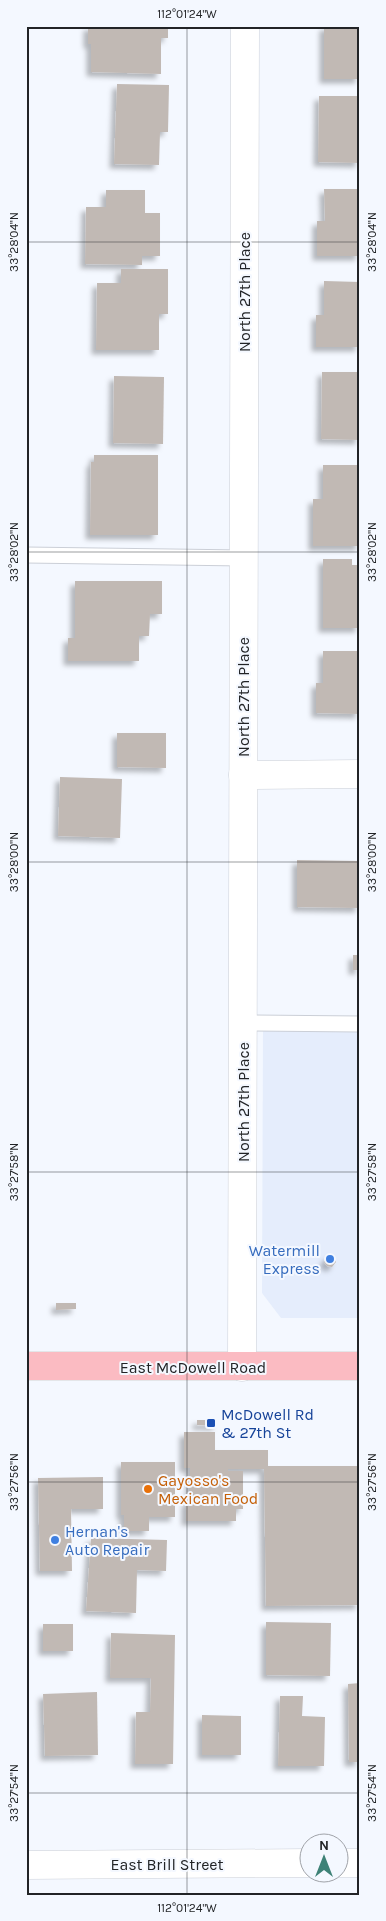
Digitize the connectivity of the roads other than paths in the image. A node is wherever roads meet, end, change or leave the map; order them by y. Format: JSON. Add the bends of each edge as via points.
{"nodes":[{"id":1,"x":245,"y":26,"type":"edge"},
{"id":2,"x":26,"y":555,"type":"edge"},
{"id":3,"x":244,"y":558,"type":"junction"},
{"id":4,"x":360,"y":774,"type":"edge"},
{"id":5,"x":243,"y":775,"type":"junction"},
{"id":6,"x":243,"y":1023,"type":"junction"},
{"id":7,"x":360,"y":1024,"type":"edge"},
{"id":8,"x":26,"y":1366,"type":"edge"},
{"id":9,"x":360,"y":1366,"type":"edge"},
{"id":10,"x":242,"y":1367,"type":"junction"},
{"id":11,"x":298,"y":1863,"type":"edge"},
{"id":12,"x":26,"y":1865,"type":"edge"}],
"edges":[{"from":1,"to":3,"type":"street","name":"North 27th Place"},
{"from":2,"to":3,"type":"lane"},
{"from":3,"to":5,"type":"street","name":"North 27th Place"},
{"from":4,"to":5,"type":"street"},
{"from":5,"to":6,"type":"street","name":"North 27th Place"},
{"from":6,"to":7,"type":"lane"},
{"from":6,"to":10,"type":"street","name":"North 27th Place"},
{"from":8,"to":10,"type":"main road","name":"East McDowell Road"},
{"from":9,"to":10,"type":"main road","name":"East McDowell Road"},
{"from":11,"to":12,"type":"street","name":"East Brill Street"}]}
